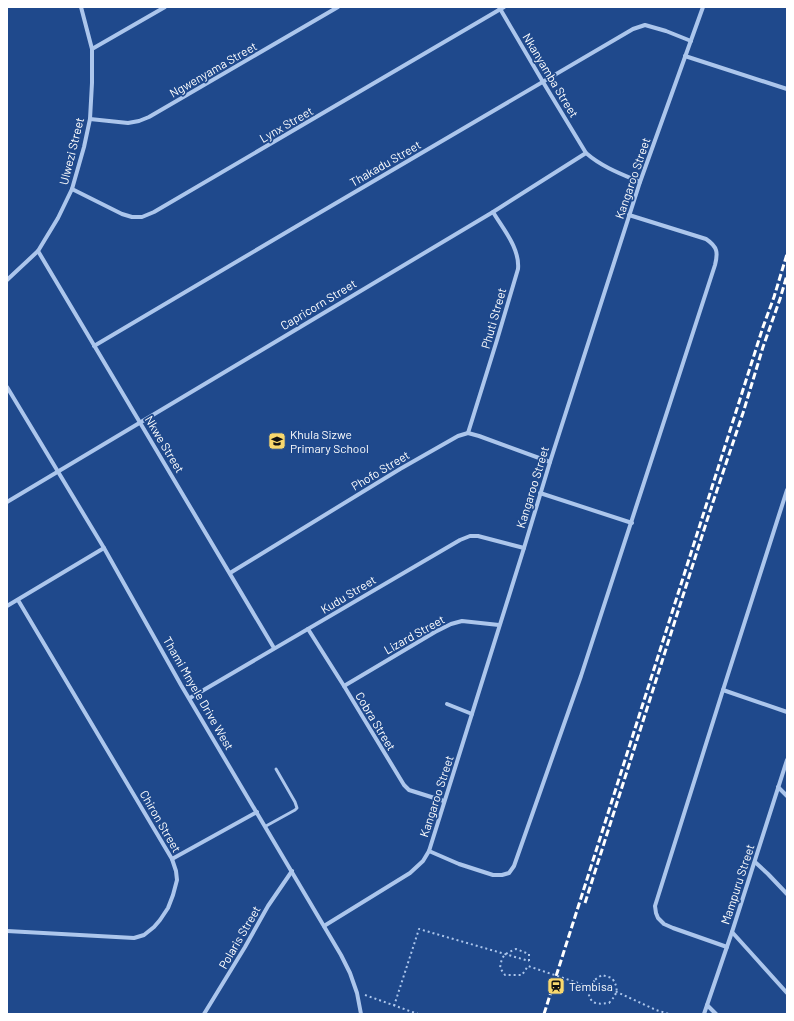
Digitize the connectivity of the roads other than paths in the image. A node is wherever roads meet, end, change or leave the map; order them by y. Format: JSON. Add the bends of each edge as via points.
{"nodes":[{"id":1,"x":81,"y":7,"type":"edge"},
{"id":2,"x":165,"y":7,"type":"edge"},
{"id":3,"x":338,"y":7,"type":"edge"},
{"id":4,"x":703,"y":7,"type":"edge"},
{"id":5,"x":501,"y":8,"type":"edge"},
{"id":6,"x":691,"y":42,"type":"junction"},
{"id":7,"x":92,"y":49,"type":"junction"},
{"id":8,"x":685,"y":56,"type":"junction"},
{"id":9,"x":543,"y":82,"type":"junction"},
{"id":10,"x":787,"y":89,"type":"edge"},
{"id":11,"x":90,"y":119,"type":"junction"},
{"id":12,"x":586,"y":153,"type":"junction"},
{"id":13,"x":640,"y":182,"type":"junction"},
{"id":14,"x":72,"y":189,"type":"junction"},
{"id":15,"x":493,"y":212,"type":"junction"},
{"id":16,"x":630,"y":215,"type":"junction"},
{"id":17,"x":38,"y":251,"type":"junction"},
{"id":18,"x":7,"y":280,"type":"edge"},
{"id":19,"x":94,"y":346,"type":"junction"},
{"id":20,"x":7,"y":387,"type":"edge"},
{"id":21,"x":140,"y":422,"type":"junction"},
{"id":22,"x":468,"y":433,"type":"junction"},
{"id":23,"x":550,"y":462,"type":"junction"},
{"id":24,"x":57,"y":472,"type":"junction"},
{"id":25,"x":787,"y":490,"type":"edge"},
{"id":26,"x":540,"y":493,"type":"junction"},
{"id":27,"x":7,"y":502,"type":"edge"},
{"id":28,"x":632,"y":522,"type":"junction"},
{"id":29,"x":104,"y":548,"type":"junction"},
{"id":30,"x":524,"y":548,"type":"junction"},
{"id":31,"x":230,"y":573,"type":"junction"},
{"id":32,"x":18,"y":600,"type":"junction"},
{"id":33,"x":7,"y":606,"type":"edge"},
{"id":34,"x":499,"y":625,"type":"junction"},
{"id":35,"x":308,"y":629,"type":"junction"},
{"id":36,"x":274,"y":648,"type":"junction"},
{"id":37,"x":344,"y":686,"type":"junction"},
{"id":38,"x":723,"y":690,"type":"junction"},
{"id":39,"x":190,"y":698,"type":"junction"},
{"id":40,"x":447,"y":704,"type":"dead end"},
{"id":41,"x":787,"y":712,"type":"edge"},
{"id":42,"x":472,"y":714,"type":"junction"},
{"id":43,"x":787,"y":760,"type":"edge"},
{"id":44,"x":276,"y":769,"type":"dead end"},
{"id":45,"x":778,"y":787,"type":"junction"},
{"id":46,"x":787,"y":796,"type":"edge"},
{"id":47,"x":444,"y":801,"type":"junction"},
{"id":48,"x":257,"y":812,"type":"junction"},
{"id":49,"x":266,"y":826,"type":"junction"},
{"id":50,"x":429,"y":851,"type":"junction"},
{"id":51,"x":172,"y":859,"type":"junction"},
{"id":52,"x":754,"y":862,"type":"junction"},
{"id":53,"x":292,"y":871,"type":"junction"},
{"id":54,"x":787,"y":894,"type":"edge"},
{"id":55,"x":324,"y":926,"type":"junction"},
{"id":56,"x":7,"y":931,"type":"edge"},
{"id":57,"x":732,"y":932,"type":"junction"},
{"id":58,"x":727,"y":947,"type":"junction"},
{"id":59,"x":787,"y":993,"type":"edge"},
{"id":60,"x":707,"y":1005,"type":"junction"},
{"id":61,"x":204,"y":1014,"type":"edge"},
{"id":62,"x":361,"y":1014,"type":"edge"},
{"id":63,"x":704,"y":1014,"type":"edge"},
{"id":64,"x":716,"y":1014,"type":"edge"}],
"edges":[{"from":1,"to":7,"type":"street","name":"Ulwezi Street"},
{"from":2,"to":7,"type":"street"},
{"from":3,"to":11,"type":"street","name":"Ngwenyama Street","via":[[149,117],[128,123]]},
{"from":4,"to":6,"type":"street","name":"Kangaroo Street"},
{"from":5,"to":9,"type":"street","name":"Nkanyamba Street"},
{"from":5,"to":14,"type":"street","name":"Lynx Street","via":[[154,212],[142,217],[122,214]]},
{"from":6,"to":8,"type":"street","name":"Kangaroo Street"},
{"from":6,"to":9,"type":"street","name":"Thakadu Street","via":[[653,27],[640,26]]},
{"from":7,"to":11,"type":"street","name":"Ulwezi Street"},
{"from":8,"to":10,"type":"street"},
{"from":8,"to":13,"type":"street","name":"Kangaroo Street"},
{"from":9,"to":12,"type":"street","name":"Nkanyamba Street"},
{"from":9,"to":19,"type":"street","name":"Thakadu Street"},
{"from":11,"to":14,"type":"street","name":"Ulwezi Street"},
{"from":12,"to":13,"type":"street","via":[[613,171]]},
{"from":12,"to":15,"type":"street","name":"Capricorn Street"},
{"from":13,"to":16,"type":"street","name":"Kangaroo Street"},
{"from":14,"to":17,"type":"street","name":"Ulwezi Street"},
{"from":15,"to":21,"type":"street","name":"Capricorn Street"},
{"from":15,"to":22,"type":"street","name":"Phuti Street","via":[[513,246],[518,269]]},
{"from":16,"to":23,"type":"street","name":"Kangaroo Street"},
{"from":16,"to":28,"type":"street","via":[[706,239],[716,249],[717,257]]},
{"from":17,"to":18,"type":"street","name":"Ulwezi Street"},
{"from":17,"to":19,"type":"street","name":"Nkwe Street"},
{"from":19,"to":21,"type":"street","name":"Nkwe Street"},
{"from":20,"to":24,"type":"street","name":"Thami Mnyele Drive West"},
{"from":21,"to":24,"type":"street","name":"Capricorn Street"},
{"from":21,"to":31,"type":"street","name":"Nkwe Street"},
{"from":22,"to":23,"type":"street"},
{"from":22,"to":31,"type":"street","name":"Phofo Street","via":[[400,468]]},
{"from":23,"to":26,"type":"street","name":"Kangaroo Street"},
{"from":24,"to":27,"type":"street","name":"Capricorn Street"},
{"from":24,"to":29,"type":"street","name":"Thami Mnyele Drive West"},
{"from":25,"to":38,"type":"street"},
{"from":26,"to":28,"type":"street"},
{"from":26,"to":30,"type":"street","name":"Kangaroo Street"},
{"from":28,"to":50,"type":"street","via":[[514,866],[509,873],[493,875]]},
{"from":29,"to":32,"type":"street"},
{"from":29,"to":39,"type":"street","name":"Thami Mnyele Drive West"},
{"from":30,"to":34,"type":"street","name":"Kangaroo Street"},
{"from":30,"to":35,"type":"street","name":"Kudu Street","via":[[470,536]]},
{"from":31,"to":36,"type":"street","name":"Nkwe Street"},
{"from":32,"to":33,"type":"street"},
{"from":32,"to":51,"type":"street","name":"Chiron Street"},
{"from":34,"to":37,"type":"street","name":"Lizard Street","via":[[462,621],[451,624]]},
{"from":34,"to":42,"type":"street","name":"Kangaroo Street"},
{"from":35,"to":36,"type":"street","name":"Kudu Street"},
{"from":35,"to":37,"type":"street","name":"Cobra Street"},
{"from":36,"to":39,"type":"street","name":"Kudu Street"},
{"from":37,"to":47,"type":"street","name":"Cobra Street","via":[[404,785],[409,790]]},
{"from":38,"to":41,"type":"street"},
{"from":38,"to":58,"type":"street","via":[[655,906],[658,918],[664,924]]},
{"from":39,"to":48,"type":"street","name":"Thami Mnyele Drive West"},
{"from":40,"to":42,"type":"street"},
{"from":42,"to":47,"type":"street","name":"Kangaroo Street"},
{"from":43,"to":45,"type":"street","name":"Mampuru Street"},
{"from":44,"to":49,"type":"lane","via":[[297,808]]},
{"from":45,"to":46,"type":"street"},
{"from":45,"to":52,"type":"street","name":"Mampuru Street"},
{"from":47,"to":50,"type":"street","name":"Kangaroo Street"},
{"from":48,"to":49,"type":"street","name":"Thami Mnyele Drive West"},
{"from":48,"to":51,"type":"street"},
{"from":49,"to":53,"type":"street","name":"Thami Mnyele Drive West"},
{"from":50,"to":55,"type":"street","name":"Kangaroo Street","via":[[410,873]]},
{"from":51,"to":56,"type":"street","name":"Chiron Street","via":[[177,880],[173,895],[160,920],[144,935],[134,938]]},
{"from":52,"to":54,"type":"street"},
{"from":52,"to":57,"type":"street","name":"Mampuru Street"},
{"from":53,"to":55,"type":"street","name":"Thami Mnyele Drive West"},
{"from":53,"to":61,"type":"street","name":"Polaris Street","via":[[268,906]]},
{"from":55,"to":62,"type":"street","name":"Thami Mnyele Drive West","via":[[350,973]]},
{"from":57,"to":58,"type":"street","name":"Mampuru Street"},
{"from":57,"to":59,"type":"street"},
{"from":58,"to":60,"type":"street","name":"Mampuru Street"},
{"from":60,"to":63,"type":"street","name":"Mampuru Street"},
{"from":60,"to":64,"type":"street"}]}
